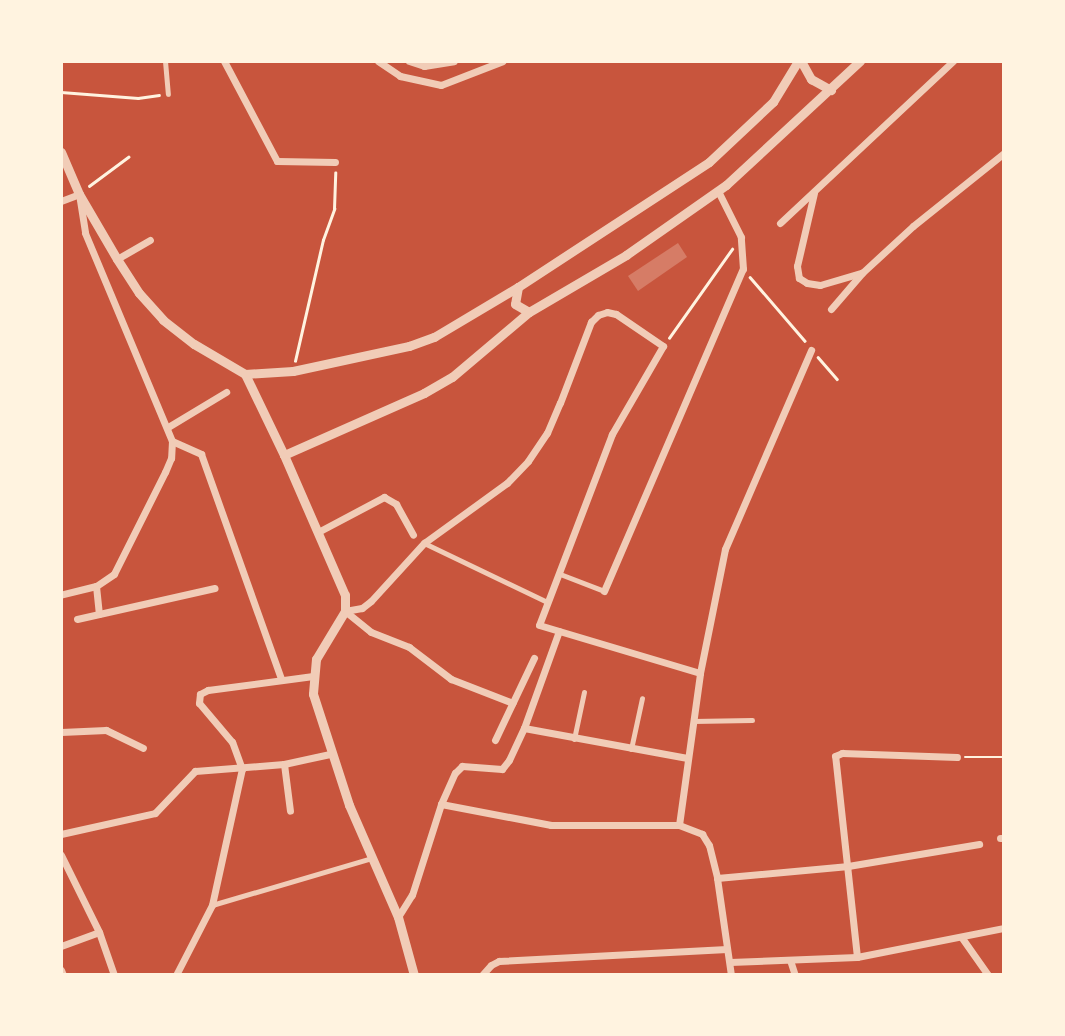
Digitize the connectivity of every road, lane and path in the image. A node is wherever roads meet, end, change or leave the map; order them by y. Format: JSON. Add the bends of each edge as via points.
{"nodes":[{"id":1,"x":165,"y":61,"type":"edge"},
{"id":2,"x":224,"y":61,"type":"edge"},
{"id":3,"x":378,"y":61,"type":"edge"},
{"id":4,"x":409,"y":61,"type":"edge"},
{"id":5,"x":454,"y":61,"type":"edge"},
{"id":6,"x":503,"y":61,"type":"edge"},
{"id":7,"x":799,"y":61,"type":"edge"},
{"id":8,"x":860,"y":61,"type":"edge"},
{"id":9,"x":951,"y":62,"type":"edge"},
{"id":10,"x":831,"y":90,"type":"junction"},
{"id":11,"x":61,"y":92,"type":"edge"},
{"id":12,"x":168,"y":94,"type":"joint"},
{"id":13,"x":61,"y":152,"type":"edge"},
{"id":14,"x":1004,"y":153,"type":"edge"},
{"id":15,"x":128,"y":157,"type":"dead end"},
{"id":16,"x":335,"y":162,"type":"joint"},
{"id":17,"x":718,"y":191,"type":"junction"},
{"id":18,"x":814,"y":193,"type":"junction"},
{"id":19,"x":79,"y":194,"type":"junction"},
{"id":20,"x":61,"y":201,"type":"edge"},
{"id":21,"x":780,"y":223,"type":"dead end"},
{"id":22,"x":741,"y":237,"type":"junction"},
{"id":23,"x":150,"y":240,"type":"dead end"},
{"id":24,"x":117,"y":259,"type":"junction"},
{"id":25,"x":743,"y":269,"type":"junction"},
{"id":26,"x":862,"y":273,"type":"junction"},
{"id":27,"x":519,"y":287,"type":"junction"},
{"id":28,"x":831,"y":309,"type":"dead end"},
{"id":29,"x":530,"y":312,"type":"junction"},
{"id":30,"x":663,"y":346,"type":"junction"},
{"id":31,"x":811,"y":349,"type":"junction"},
{"id":32,"x":293,"y":371,"type":"junction"},
{"id":33,"x":245,"y":374,"type":"junction"},
{"id":34,"x":837,"y":379,"type":"dead end"},
{"id":35,"x":226,"y":392,"type":"dead end"},
{"id":36,"x":168,"y":427,"type":"junction"},
{"id":37,"x":172,"y":441,"type":"junction"},
{"id":38,"x":284,"y":455,"type":"junction"},
{"id":39,"x":318,"y":532,"type":"junction"},
{"id":40,"x":413,"y":534,"type":"dead end"},
{"id":41,"x":424,"y":543,"type":"junction"},
{"id":42,"x":560,"y":574,"type":"junction"},
{"id":43,"x":96,"y":586,"type":"junction"},
{"id":44,"x":215,"y":588,"type":"dead end"},
{"id":45,"x":604,"y":592,"type":"joint"},
{"id":46,"x":61,"y":595,"type":"edge"},
{"id":47,"x":547,"y":601,"type":"junction"},
{"id":48,"x":345,"y":611,"type":"junction"},
{"id":49,"x":99,"y":614,"type":"junction"},
{"id":50,"x":77,"y":619,"type":"dead end"},
{"id":51,"x":559,"y":631,"type":"junction"},
{"id":52,"x":534,"y":658,"type":"dead end"},
{"id":53,"x":700,"y":673,"type":"junction"},
{"id":54,"x":313,"y":676,"type":"junction"},
{"id":55,"x":281,"y":679,"type":"junction"},
{"id":56,"x":584,"y":692,"type":"dead end"},
{"id":57,"x":642,"y":698,"type":"dead end"},
{"id":58,"x":513,"y":703,"type":"junction"},
{"id":59,"x":752,"y":720,"type":"dead end"},
{"id":60,"x":693,"y":721,"type":"junction"},
{"id":61,"x":524,"y":728,"type":"junction"},
{"id":62,"x":61,"y":732,"type":"edge"},
{"id":63,"x":575,"y":739,"type":"junction"},
{"id":64,"x":495,"y":740,"type":"dead end"},
{"id":65,"x":143,"y":748,"type":"dead end"},
{"id":66,"x":631,"y":750,"type":"junction"},
{"id":67,"x":330,"y":754,"type":"junction"},
{"id":68,"x":957,"y":757,"type":"joint"},
{"id":69,"x":1004,"y":757,"type":"edge"},
{"id":70,"x":687,"y":758,"type":"junction"},
{"id":71,"x":284,"y":764,"type":"junction"},
{"id":72,"x":242,"y":769,"type":"junction"},
{"id":73,"x":441,"y":804,"type":"junction"},
{"id":74,"x":290,"y":811,"type":"dead end"},
{"id":75,"x":679,"y":825,"type":"junction"},
{"id":76,"x":61,"y":834,"type":"edge"},
{"id":77,"x":979,"y":844,"type":"dead end"},
{"id":78,"x":61,"y":855,"type":"edge"},
{"id":79,"x":372,"y":858,"type":"junction"},
{"id":80,"x":848,"y":866,"type":"junction"},
{"id":81,"x":716,"y":878,"type":"junction"},
{"id":82,"x":212,"y":905,"type":"junction"},
{"id":83,"x":398,"y":917,"type":"junction"},
{"id":84,"x":1004,"y":928,"type":"edge"},
{"id":85,"x":99,"y":932,"type":"junction"},
{"id":86,"x":962,"y":938,"type":"junction"},
{"id":87,"x":61,"y":946,"type":"edge"},
{"id":88,"x":727,"y":949,"type":"junction"},
{"id":89,"x":857,"y":957,"type":"junction"},
{"id":90,"x":790,"y":960,"type":"junction"},
{"id":91,"x":730,"y":962,"type":"junction"},
{"id":92,"x":114,"y":975,"type":"edge"},
{"id":93,"x":176,"y":975,"type":"edge"},
{"id":94,"x":414,"y":975,"type":"edge"},
{"id":95,"x":482,"y":975,"type":"edge"},
{"id":96,"x":732,"y":975,"type":"edge"},
{"id":97,"x":795,"y":975,"type":"edge"},
{"id":98,"x":988,"y":975,"type":"edge"}],
"edges":[{"from":1,"to":12,"type":"street"},
{"from":2,"to":16,"type":"street","via":[[277,161]]},
{"from":3,"to":6,"type":"street","via":[[400,76],[441,85]]},
{"from":4,"to":5,"type":"street","via":[[424,66]]},
{"from":7,"to":10,"type":"street","via":[[811,79]]},
{"from":7,"to":27,"type":"street","via":[[773,102],[709,162]]},
{"from":8,"to":10,"type":"street"},
{"from":9,"to":18,"type":"street"},
{"from":10,"to":17,"type":"street"},
{"from":11,"to":12,"type":"path","via":[[138,98]]},
{"from":13,"to":19,"type":"street"},
{"from":14,"to":26,"type":"street","via":[[912,226]]},
{"from":15,"to":19,"type":"path"},
{"from":16,"to":32,"type":"path","via":[[334,209]]},
{"from":17,"to":22,"type":"street"},
{"from":17,"to":29,"type":"street","via":[[626,255]]},
{"from":18,"to":21,"type":"street"},
{"from":18,"to":26,"type":"street","via":[[797,266],[799,278],[820,285]]},
{"from":19,"to":20,"type":"street"},
{"from":19,"to":24,"type":"street"},
{"from":19,"to":36,"type":"street","via":[[85,233]]},
{"from":22,"to":25,"type":"street"},
{"from":22,"to":30,"type":"path"},
{"from":23,"to":24,"type":"street"},
{"from":24,"to":33,"type":"street","via":[[163,320]]},
{"from":25,"to":31,"type":"path"},
{"from":25,"to":45,"type":"street"},
{"from":26,"to":28,"type":"street"},
{"from":27,"to":29,"type":"street","via":[[515,304]]},
{"from":27,"to":32,"type":"street","via":[[434,337]]},
{"from":29,"to":38,"type":"street","via":[[452,377]]},
{"from":30,"to":41,"type":"street","via":[[616,314],[597,315],[547,433],[528,461],[507,483]]},
{"from":30,"to":42,"type":"street","via":[[612,434]]},
{"from":31,"to":34,"type":"path"},
{"from":31,"to":53,"type":"street","via":[[731,530]]},
{"from":32,"to":33,"type":"street"},
{"from":33,"to":38,"type":"street"},
{"from":35,"to":36,"type":"street"},
{"from":36,"to":37,"type":"street"},
{"from":37,"to":43,"type":"street","via":[[171,458],[122,562]]},
{"from":37,"to":55,"type":"street","via":[[201,454]]},
{"from":38,"to":39,"type":"street"},
{"from":39,"to":40,"type":"street","via":[[384,497],[396,504]]},
{"from":39,"to":48,"type":"street","via":[[340,579]]},
{"from":41,"to":47,"type":"street"},
{"from":41,"to":48,"type":"street","via":[[372,601]]},
{"from":42,"to":45,"type":"street"},
{"from":42,"to":47,"type":"street"},
{"from":43,"to":46,"type":"street"},
{"from":43,"to":49,"type":"street"},
{"from":44,"to":49,"type":"street"},
{"from":47,"to":51,"type":"street","via":[[539,625]]},
{"from":48,"to":54,"type":"street","via":[[323,644]]},
{"from":48,"to":58,"type":"street","via":[[371,632],[409,648],[451,679]]},
{"from":49,"to":50,"type":"street"},
{"from":51,"to":53,"type":"street"},
{"from":51,"to":61,"type":"street"},
{"from":52,"to":58,"type":"street"},
{"from":53,"to":60,"type":"street"},
{"from":54,"to":55,"type":"street"},
{"from":54,"to":67,"type":"street","via":[[313,694]]},
{"from":55,"to":72,"type":"street","via":[[200,694],[199,703],[232,742]]},
{"from":56,"to":63,"type":"street"},
{"from":57,"to":66,"type":"street"},
{"from":58,"to":64,"type":"street"},
{"from":59,"to":60,"type":"street"},
{"from":60,"to":70,"type":"street"},
{"from":61,"to":63,"type":"street"},
{"from":61,"to":73,"type":"street","via":[[502,768],[462,766]]},
{"from":62,"to":65,"type":"street","via":[[106,730]]},
{"from":63,"to":66,"type":"street"},
{"from":66,"to":70,"type":"street"},
{"from":67,"to":71,"type":"street"},
{"from":67,"to":79,"type":"street"},
{"from":68,"to":69,"type":"path"},
{"from":68,"to":80,"type":"street","via":[[835,756]]},
{"from":70,"to":75,"type":"street"},
{"from":71,"to":72,"type":"street"},
{"from":71,"to":74,"type":"street"},
{"from":72,"to":76,"type":"street","via":[[195,771],[155,813]]},
{"from":72,"to":82,"type":"street"},
{"from":73,"to":75,"type":"street","via":[[551,825]]},
{"from":73,"to":83,"type":"street","via":[[418,877]]},
{"from":75,"to":81,"type":"street","via":[[702,834]]},
{"from":77,"to":80,"type":"street"},
{"from":78,"to":85,"type":"street"},
{"from":79,"to":82,"type":"street"},
{"from":79,"to":83,"type":"street"},
{"from":80,"to":81,"type":"street"},
{"from":80,"to":89,"type":"street"},
{"from":81,"to":88,"type":"street"},
{"from":82,"to":93,"type":"street"},
{"from":83,"to":94,"type":"street"},
{"from":84,"to":86,"type":"street"},
{"from":85,"to":87,"type":"street"},
{"from":85,"to":92,"type":"street"},
{"from":86,"to":89,"type":"street"},
{"from":86,"to":98,"type":"street"},
{"from":88,"to":91,"type":"street"},
{"from":88,"to":95,"type":"street","via":[[499,961]]},
{"from":89,"to":90,"type":"street"},
{"from":90,"to":91,"type":"street"},
{"from":90,"to":97,"type":"street"},
{"from":91,"to":96,"type":"street"}]}
